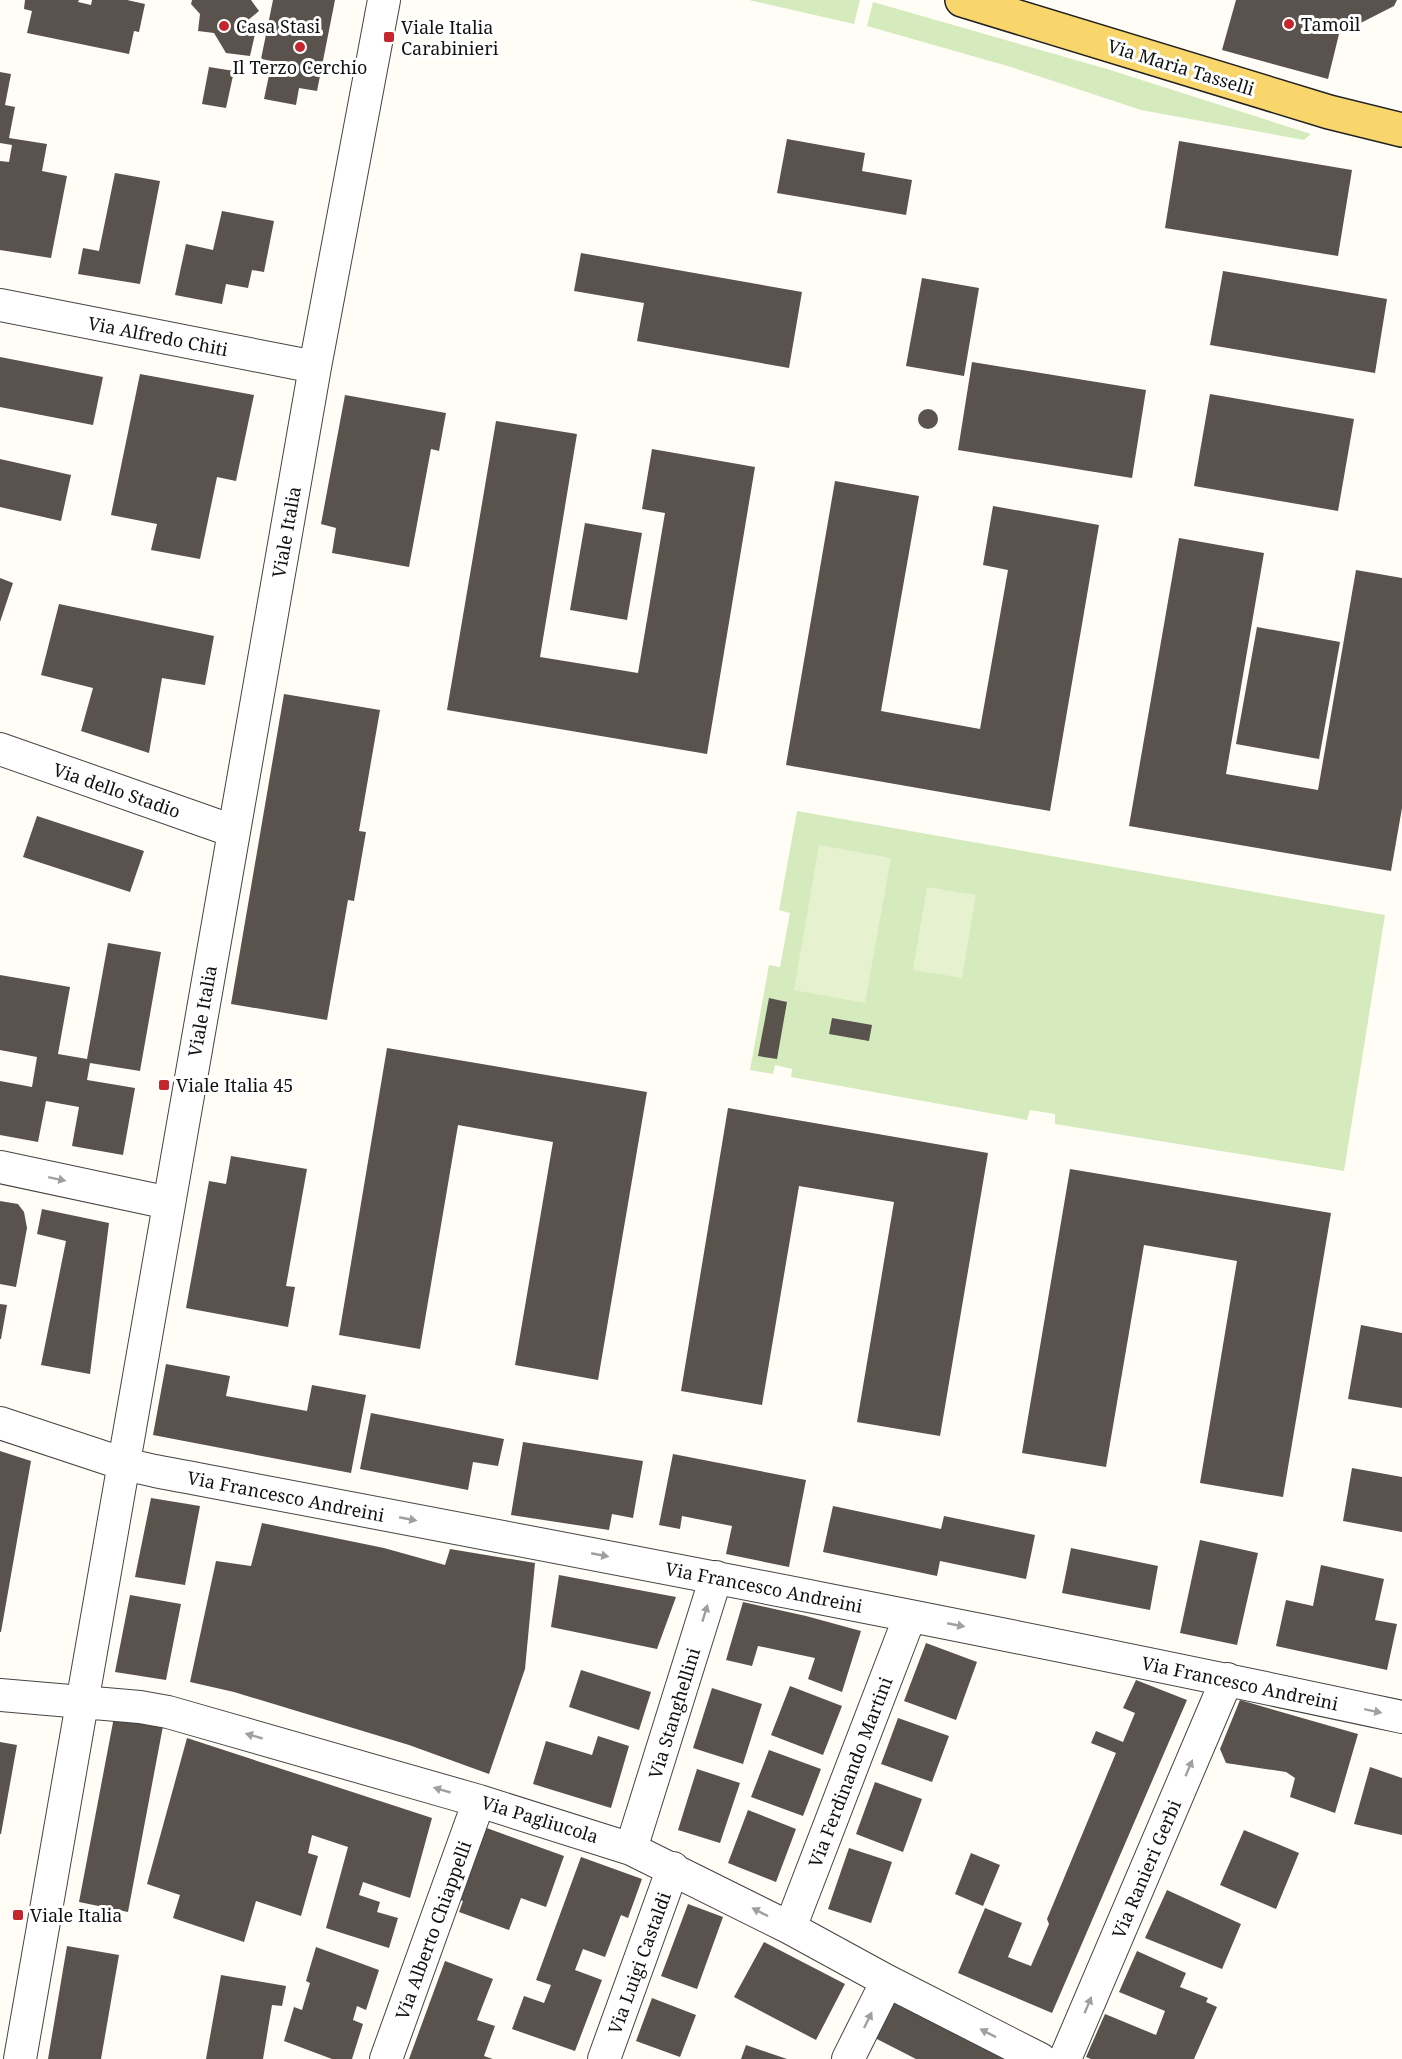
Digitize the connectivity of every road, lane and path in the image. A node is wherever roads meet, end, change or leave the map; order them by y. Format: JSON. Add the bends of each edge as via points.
{"nodes":[{"id":1,"x":384,"y":0,"type":"edge"},
{"id":2,"x":962,"y":0,"type":"edge"},
{"id":3,"x":1402,"y":130,"type":"edge"},
{"id":4,"x":0,"y":305,"type":"edge"},
{"id":5,"x":315,"y":367,"type":"junction"},
{"id":6,"x":0,"y":749,"type":"edge"},
{"id":7,"x":233,"y":831,"type":"junction"},
{"id":8,"x":0,"y":1167,"type":"edge"},
{"id":9,"x":169,"y":1203,"type":"junction"},
{"id":10,"x":0,"y":1423,"type":"edge"},
{"id":11,"x":124,"y":1464,"type":"junction"},
{"id":12,"x":716,"y":1577,"type":"junction"},
{"id":13,"x":910,"y":1616,"type":"junction"},
{"id":14,"x":1227,"y":1679,"type":"junction"},
{"id":15,"x":0,"y":1695,"type":"edge"},
{"id":16,"x":82,"y":1703,"type":"junction"},
{"id":17,"x":1402,"y":1717,"type":"edge"},
{"id":18,"x":479,"y":1801,"type":"junction"},
{"id":19,"x":632,"y":1849,"type":"junction"},
{"id":20,"x":673,"y":1868,"type":"junction"},
{"id":21,"x":790,"y":1928,"type":"junction"},
{"id":22,"x":887,"y":1982,"type":"junction"},
{"id":23,"x":20,"y":2059,"type":"edge"},
{"id":24,"x":386,"y":2059,"type":"edge"},
{"id":25,"x":604,"y":2059,"type":"edge"},
{"id":26,"x":849,"y":2059,"type":"edge"},
{"id":27,"x":1040,"y":2059,"type":"edge"},
{"id":28,"x":1065,"y":2059,"type":"edge"}],
"edges":[{"from":1,"to":5,"type":"street","name":"Viale Italia"},
{"from":2,"to":3,"type":"main road","name":"Via Maria Tasselli","via":[[1329,112]]},
{"from":4,"to":5,"type":"street","name":"Via Alfredo Chiti"},
{"from":5,"to":7,"type":"street","name":"Viale Italia"},
{"from":6,"to":7,"type":"street","name":"Via dello Stadio"},
{"from":7,"to":9,"type":"street","name":"Viale Italia"},
{"from":8,"to":9,"type":"street","one_way":true},
{"from":9,"to":11,"type":"street","name":"Viale Italia"},
{"from":10,"to":11,"type":"street","name":"Via Francesco Andreini"},
{"from":11,"to":12,"type":"street","name":"Via Francesco Andreini","one_way":true},
{"from":11,"to":16,"type":"street","name":"Viale Italia"},
{"from":12,"to":13,"type":"street","name":"Via Francesco Andreini"},
{"from":19,"to":12,"type":"street","name":"Via Stanghellini","one_way":true},
{"from":13,"to":14,"type":"street","name":"Via Francesco Andreini","one_way":true},
{"from":13,"to":21,"type":"street","name":"Via Ferdinando Martini"},
{"from":14,"to":17,"type":"street","name":"Via Francesco Andreini","one_way":true},
{"from":28,"to":14,"type":"street","name":"Via Ranieri Gerbi","one_way":true},
{"from":15,"to":16,"type":"street","name":"Via Pagliucola"},
{"from":18,"to":16,"type":"street","name":"Via Pagliucola","one_way":true,"via":[[168,1712]]},
{"from":16,"to":23,"type":"street","name":"Viale Italia"},
{"from":18,"to":19,"type":"street","name":"Via Pagliucola"},
{"from":18,"to":24,"type":"street","name":"Via Alberto Chiappelli"},
{"from":19,"to":20,"type":"street","name":"Via Pagliucola"},
{"from":21,"to":20,"type":"street","name":"Via Pagliucola","one_way":true},
{"from":20,"to":25,"type":"street","name":"Via Luigi Castaldi"},
{"from":21,"to":22,"type":"street","name":"Via Pagliucola"},
{"from":26,"to":22,"type":"street","one_way":true},
{"from":27,"to":22,"type":"street","name":"Via Pagliucola","one_way":true}]}
